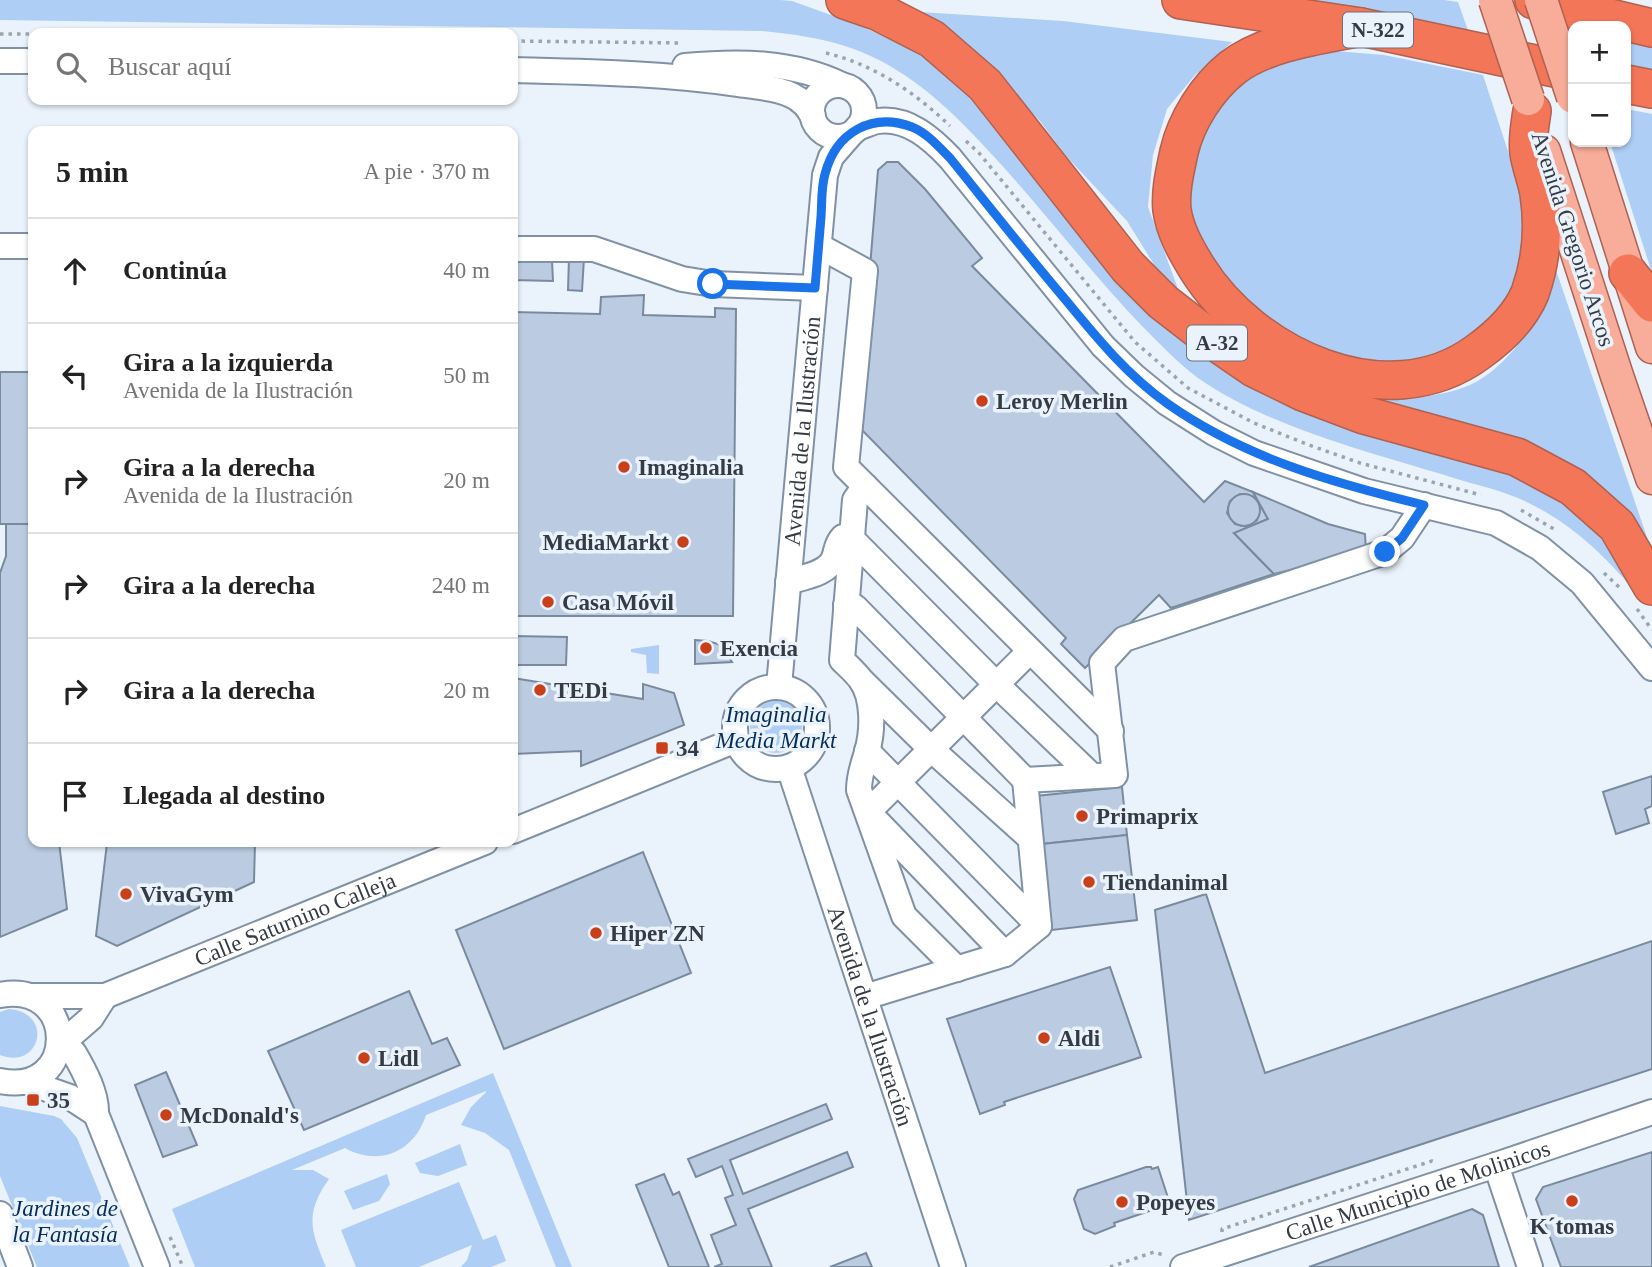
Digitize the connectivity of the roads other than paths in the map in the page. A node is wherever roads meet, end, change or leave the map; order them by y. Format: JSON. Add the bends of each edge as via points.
{"nodes":[{"id":1,"x":845,"y":0,"type":"edge"},
{"id":2,"x":1181,"y":0,"type":"edge"},
{"id":3,"x":1495,"y":0,"type":"edge"},
{"id":4,"x":1534,"y":0,"type":"edge"},
{"id":5,"x":1541,"y":0,"type":"edge"},
{"id":6,"x":1606,"y":0,"type":"edge"},
{"id":7,"x":1652,"y":12,"type":"edge"},
{"id":8,"x":1361,"y":27,"type":"junction"},
{"id":9,"x":1652,"y":27,"type":"edge"},
{"id":10,"x":0,"y":61,"type":"edge"},
{"id":11,"x":28,"y":61,"type":"edge"},
{"id":12,"x":518,"y":70,"type":"edge"},
{"id":13,"x":618,"y":71,"type":"junction"},
{"id":14,"x":1568,"y":71,"type":"edge"},
{"id":15,"x":1569,"y":84,"type":"edge"},
{"id":16,"x":842,"y":85,"type":"junction"},
{"id":17,"x":1631,"y":85,"type":"edge"},
{"id":18,"x":1652,"y":89,"type":"edge"},
{"id":19,"x":1530,"y":105,"type":"junction"},
{"id":20,"x":814,"y":120,"type":"junction"},
{"id":21,"x":854,"y":131,"type":"junction"},
{"id":22,"x":1589,"y":147,"type":"edge"},
{"id":23,"x":825,"y":175,"type":"junction"},
{"id":24,"x":0,"y":246,"type":"edge"},
{"id":25,"x":28,"y":246,"type":"edge"},
{"id":26,"x":819,"y":246,"type":"junction"},
{"id":27,"x":518,"y":249,"type":"edge"},
{"id":28,"x":1628,"y":273,"type":"junction"},
{"id":29,"x":815,"y":288,"type":"junction"},
{"id":30,"x":1652,"y":303,"type":"edge"},
{"id":31,"x":1652,"y":347,"type":"edge"},
{"id":32,"x":1652,"y":478,"type":"edge"},
{"id":33,"x":865,"y":486,"type":"junction"},
{"id":34,"x":1424,"y":505,"type":"junction"},
{"id":35,"x":851,"y":538,"type":"junction"},
{"id":36,"x":788,"y":582,"type":"junction"},
{"id":37,"x":1637,"y":595,"type":"edge"},
{"id":38,"x":846,"y":605,"type":"junction"},
{"id":39,"x":1030,"y":651,"type":"junction"},
{"id":40,"x":1652,"y":668,"type":"edge"},
{"id":41,"x":863,"y":682,"type":"junction"},
{"id":42,"x":996,"y":684,"type":"junction"},
{"id":43,"x":779,"y":686,"type":"junction"},
{"id":44,"x":964,"y":717,"type":"junction"},
{"id":45,"x":1111,"y":731,"type":"junction"},
{"id":46,"x":736,"y":740,"type":"junction"},
{"id":47,"x":931,"y":749,"type":"junction"},
{"id":48,"x":867,"y":751,"type":"junction"},
{"id":49,"x":789,"y":767,"type":"junction"},
{"id":50,"x":1092,"y":776,"type":"junction"},
{"id":51,"x":1025,"y":780,"type":"junction"},
{"id":52,"x":898,"y":782,"type":"junction"},
{"id":53,"x":868,"y":812,"type":"junction"},
{"id":54,"x":518,"y":829,"type":"edge"},
{"id":55,"x":1030,"y":838,"type":"junction"},
{"id":56,"x":473,"y":847,"type":"edge"},
{"id":57,"x":1039,"y":926,"type":"junction"},
{"id":58,"x":1005,"y":954,"type":"junction"},
{"id":59,"x":957,"y":969,"type":"junction"},
{"id":60,"x":0,"y":995,"type":"edge"},
{"id":61,"x":33,"y":996,"type":"junction"},
{"id":62,"x":104,"y":996,"type":"junction"},
{"id":63,"x":865,"y":997,"type":"junction"},
{"id":64,"x":60,"y":1046,"type":"junction"},
{"id":65,"x":0,"y":1081,"type":"edge"},
{"id":66,"x":27,"y":1082,"type":"junction"},
{"id":67,"x":1652,"y":1112,"type":"edge"},
{"id":68,"x":96,"y":1114,"type":"junction"},
{"id":69,"x":1496,"y":1165,"type":"junction"},
{"id":70,"x":0,"y":1214,"type":"edge"},
{"id":71,"x":20,"y":1267,"type":"edge"},
{"id":72,"x":157,"y":1267,"type":"edge"},
{"id":73,"x":953,"y":1267,"type":"edge"},
{"id":74,"x":1183,"y":1267,"type":"edge"},
{"id":75,"x":1530,"y":1267,"type":"edge"}],
"edges":[{"from":1,"to":37,"type":"highway","number":"A-32","via":[[932,39],[985,85],[1128,267],[1203,333],[1254,368],[1303,393],[1364,415],[1517,457],[1573,487],[1617,526]]},
{"from":2,"to":8,"type":"highway","number":"N-322"},
{"from":3,"to":19,"type":"main road","name":"Avenida Gregorio Arcos","bridge":true},
{"from":4,"to":9,"type":"highway"},
{"from":5,"to":15,"type":"main road","bridge":true},
{"from":6,"to":7,"type":"highway"},
{"from":8,"to":14,"type":"highway","number":"N-322"},
{"from":8,"to":19,"type":"highway","number":"A-32","via":[[1289,40],[1233,67],[1194,114],[1181,141],[1173,180],[1172,210],[1182,244],[1203,277],[1228,309],[1263,338],[1296,357],[1335,373],[1409,381],[1461,365],[1511,323],[1529,296],[1538,265],[1541,226],[1528,150]]},
{"from":10,"to":11,"type":"street"},
{"from":12,"to":13,"type":"street"},
{"from":13,"to":16,"type":"street","via":[[704,64],[781,65]]},
{"from":13,"to":20,"type":"street","via":[[785,93],[803,102]]},
{"from":16,"to":20,"type":"street","via":[[820,92],[812,106]]},
{"from":16,"to":21,"type":"street","via":[[857,92],[863,103],[864,112]]},
{"from":17,"to":18,"type":"highway"},
{"from":19,"to":32,"type":"main road","name":"Avenida Gregorio Arcos"},
{"from":20,"to":21,"type":"street","via":[[836,137]]},
{"from":20,"to":23,"type":"street","name":"Avenida de la Ilustración"},
{"from":21,"to":23,"type":"street","name":"Avenida de la Ilustración","via":[[831,157]]},
{"from":21,"to":34,"type":"street","via":[[891,121],[915,128],[934,141],[1103,346],[1167,403],[1254,453],[1364,491]]},
{"from":22,"to":28,"type":"main road","name":"Avenida Gregorio Arcos"},
{"from":23,"to":26,"type":"street","name":"Avenida de la Ilustración"},
{"from":24,"to":25,"type":"street"},
{"from":26,"to":29,"type":"street","name":"Avenida de la Ilustración"},
{"from":26,"to":33,"type":"street","via":[[865,271],[846,467]]},
{"from":27,"to":29,"type":"street","via":[[594,250],[682,279],[713,284]]},
{"from":28,"to":30,"type":"highway"},
{"from":28,"to":31,"type":"main road","name":"Avenida Gregorio Arcos"},
{"from":29,"to":36,"type":"street","name":"Avenida de la Ilustración"},
{"from":33,"to":35,"type":"street","via":[[855,500]]},
{"from":33,"to":39,"type":"street"},
{"from":34,"to":40,"type":"street","via":[[1496,523],[1540,548],[1582,583]]},
{"from":34,"to":45,"type":"street","via":[[1402,538],[1372,558],[1124,639],[1102,663]]},
{"from":35,"to":36,"type":"street","via":[[843,537],[838,543],[827,569]]},
{"from":35,"to":38,"type":"street"},
{"from":35,"to":42,"type":"street"},
{"from":36,"to":43,"type":"street","name":"Avenida de la Ilustración"},
{"from":38,"to":41,"type":"street","via":[[842,660]]},
{"from":38,"to":44,"type":"street","via":[[855,607]]},
{"from":39,"to":42,"type":"street"},
{"from":39,"to":45,"type":"street"},
{"from":41,"to":47,"type":"street"},
{"from":41,"to":48,"type":"street","via":[[871,711]]},
{"from":42,"to":44,"type":"street"},
{"from":42,"to":50,"type":"street"},
{"from":43,"to":46,"type":"street","via":[[757,691],[740,706]]},
{"from":43,"to":49,"type":"street","via":[[808,701],[816,715],[815,743],[809,754]]},
{"from":44,"to":47,"type":"street"},
{"from":44,"to":51,"type":"street"},
{"from":45,"to":50,"type":"street","via":[[1115,775]]},
{"from":46,"to":49,"type":"street","via":[[751,761],[763,767]]},
{"from":46,"to":54,"type":"street"},
{"from":47,"to":52,"type":"street"},
{"from":47,"to":55,"type":"street"},
{"from":48,"to":52,"type":"street"},
{"from":48,"to":53,"type":"street","via":[[859,771],[859,790]]},
{"from":49,"to":63,"type":"street","name":"Avenida de la Ilustración"},
{"from":50,"to":51,"type":"street"},
{"from":51,"to":55,"type":"street"},
{"from":52,"to":53,"type":"street"},
{"from":52,"to":57,"type":"street"},
{"from":53,"to":58,"type":"street"},
{"from":53,"to":59,"type":"street","via":[[904,916]]},
{"from":55,"to":57,"type":"street"},
{"from":56,"to":62,"type":"street","name":"Calle Saturnino Calleja"},
{"from":57,"to":58,"type":"street"},
{"from":58,"to":59,"type":"street"},
{"from":59,"to":63,"type":"street"},
{"from":60,"to":61,"type":"street","name":"Calle Saturnino Calleja"},
{"from":61,"to":62,"type":"street","name":"Calle Saturnino Calleja"},
{"from":61,"to":64,"type":"street","via":[[57,1021]]},
{"from":62,"to":64,"type":"street","via":[[91,1018]]},
{"from":63,"to":73,"type":"street","name":"Avenida de la Ilustración"},
{"from":64,"to":66,"type":"street","via":[[49,1067]]},
{"from":64,"to":68,"type":"street","via":[[74,1053],[83,1068]]},
{"from":65,"to":66,"type":"street"},
{"from":66,"to":68,"type":"street","via":[[70,1097]]},
{"from":67,"to":69,"type":"street","name":"Calle Municipio de Molinicos"},
{"from":68,"to":72,"type":"street"},
{"from":69,"to":74,"type":"street","name":"Calle Municipio de Molinicos"},
{"from":69,"to":75,"type":"street"},
{"from":70,"to":71,"type":"street"}]}
